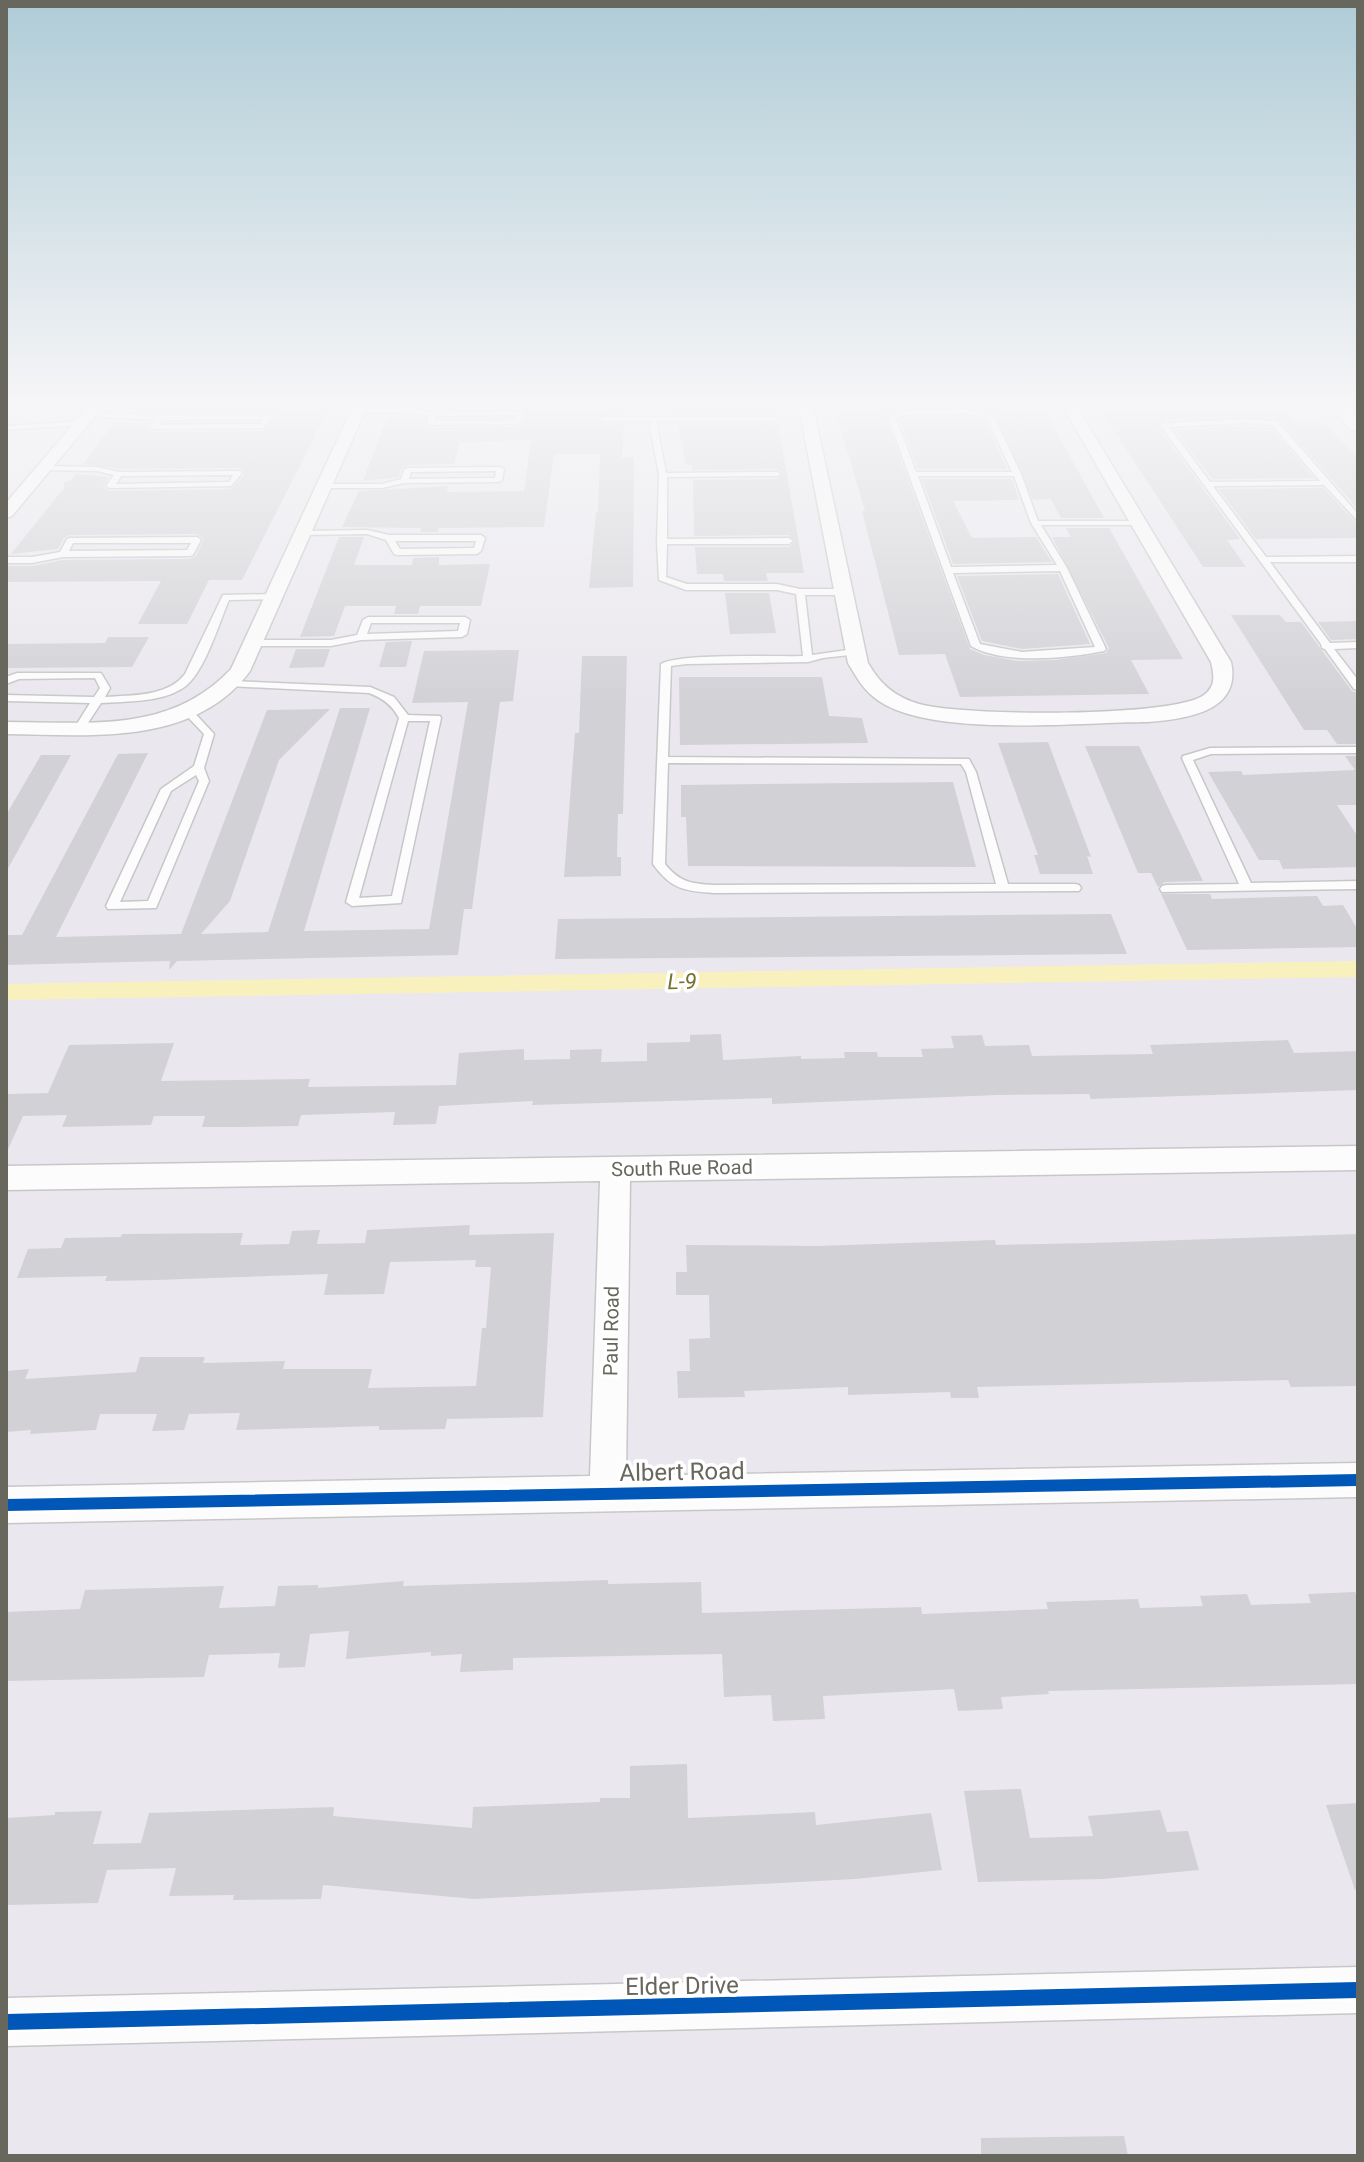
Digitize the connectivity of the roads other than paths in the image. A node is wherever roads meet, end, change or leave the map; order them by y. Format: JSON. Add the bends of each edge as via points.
{"nodes":[{"id":1,"x":316,"y":503,"type":"edge"},
{"id":2,"x":662,"y":503,"type":"edge"},
{"id":3,"x":826,"y":503,"type":"edge"},
{"id":4,"x":924,"y":503,"type":"edge"},
{"id":5,"x":1028,"y":503,"type":"edge"},
{"id":6,"x":1126,"y":503,"type":"edge"},
{"id":7,"x":1221,"y":503,"type":"edge"},
{"id":8,"x":1344,"y":503,"type":"edge"},
{"id":9,"x":1034,"y":519,"type":"junction"},
{"id":10,"x":1135,"y":519,"type":"junction"},
{"id":11,"x":1358,"y":519,"type":"edge"},
{"id":12,"x":303,"y":533,"type":"junction"},
{"id":13,"x":389,"y":538,"type":"junction"},
{"id":14,"x":789,"y":541,"type":"dead end"},
{"id":15,"x":661,"y":542,"type":"junction"},
{"id":16,"x":63,"y":554,"type":"junction"},
{"id":17,"x":1358,"y":559,"type":"edge"},
{"id":18,"x":6,"y":560,"type":"edge"},
{"id":19,"x":1262,"y":560,"type":"junction"},
{"id":20,"x":1063,"y":568,"type":"junction"},
{"id":21,"x":948,"y":570,"type":"junction"},
{"id":22,"x":800,"y":592,"type":"junction"},
{"id":23,"x":845,"y":592,"type":"junction"},
{"id":24,"x":274,"y":597,"type":"junction"},
{"id":25,"x":361,"y":637,"type":"junction"},
{"id":26,"x":253,"y":643,"type":"junction"},
{"id":27,"x":1358,"y":645,"type":"edge"},
{"id":28,"x":1325,"y":646,"type":"junction"},
{"id":29,"x":855,"y":652,"type":"junction"},
{"id":30,"x":808,"y":659,"type":"junction"},
{"id":31,"x":6,"y":681,"type":"edge"},
{"id":32,"x":231,"y":684,"type":"junction"},
{"id":33,"x":1358,"y":687,"type":"edge"},
{"id":34,"x":6,"y":698,"type":"edge"},
{"id":35,"x":98,"y":698,"type":"junction"},
{"id":36,"x":187,"y":711,"type":"junction"},
{"id":37,"x":404,"y":718,"type":"junction"},
{"id":38,"x":80,"y":727,"type":"junction"},
{"id":39,"x":6,"y":728,"type":"edge"},
{"id":40,"x":1358,"y":750,"type":"edge"},
{"id":41,"x":662,"y":760,"type":"junction"},
{"id":42,"x":199,"y":768,"type":"junction"},
{"id":43,"x":1358,"y":885,"type":"edge"},
{"id":44,"x":1247,"y":887,"type":"junction"},
{"id":45,"x":1003,"y":888,"type":"junction"},
{"id":46,"x":1075,"y":888,"type":"dead end"},
{"id":47,"x":1166,"y":889,"type":"dead end"},
{"id":48,"x":1358,"y":1158,"type":"edge"},
{"id":49,"x":615,"y":1169,"type":"junction"},
{"id":50,"x":6,"y":1178,"type":"edge"},
{"id":51,"x":1358,"y":1480,"type":"edge"},
{"id":52,"x":608,"y":1494,"type":"junction"},
{"id":53,"x":6,"y":1505,"type":"edge"},
{"id":54,"x":1358,"y":1990,"type":"edge"},
{"id":55,"x":6,"y":2022,"type":"edge"}],
"edges":[{"from":1,"to":12,"type":"street"},
{"from":2,"to":15,"type":"lane"},
{"from":3,"to":23,"type":"street"},
{"from":4,"to":21,"type":"lane"},
{"from":5,"to":9,"type":"lane"},
{"from":6,"to":10,"type":"street"},
{"from":7,"to":19,"type":"lane"},
{"from":8,"to":11,"type":"lane"},
{"from":9,"to":10,"type":"lane"},
{"from":9,"to":20,"type":"lane"},
{"from":10,"to":29,"type":"street","via":[[1221,662],[1223,687],[1203,705],[1173,714],[953,717],[903,704],[869,683]]},
{"from":12,"to":13,"type":"lane","via":[[367,532]]},
{"from":12,"to":24,"type":"street"},
{"from":13,"to":13,"type":"lane","via":[[397,552],[477,551],[481,538]]},
{"from":14,"to":15,"type":"lane"},
{"from":15,"to":22,"type":"lane","via":[[660,574],[672,583]]},
{"from":16,"to":16,"type":"lane","via":[[190,553],[197,540],[70,541]]},
{"from":16,"to":18,"type":"lane"},
{"from":17,"to":19,"type":"lane"},
{"from":19,"to":28,"type":"lane"},
{"from":20,"to":21,"type":"lane"},
{"from":20,"to":21,"type":"lane","via":[[1101,649],[997,653],[976,646]]},
{"from":22,"to":23,"type":"lane"},
{"from":22,"to":30,"type":"lane"},
{"from":23,"to":29,"type":"street"},
{"from":24,"to":26,"type":"street"},
{"from":24,"to":35,"type":"lane","via":[[226,597],[189,675],[175,688],[149,697]]},
{"from":25,"to":25,"type":"lane","via":[[462,634],[465,620],[368,620]]},
{"from":25,"to":26,"type":"lane","via":[[331,643]]},
{"from":26,"to":32,"type":"street"},
{"from":27,"to":28,"type":"lane"},
{"from":28,"to":33,"type":"lane"},
{"from":29,"to":30,"type":"lane"},
{"from":30,"to":41,"type":"lane","via":[[666,664]]},
{"from":31,"to":35,"type":"lane","via":[[17,676],[98,675],[105,688]]},
{"from":32,"to":36,"type":"street"},
{"from":32,"to":37,"type":"lane","via":[[370,690],[387,695]]},
{"from":34,"to":35,"type":"lane"},
{"from":35,"to":38,"type":"lane"},
{"from":36,"to":38,"type":"street","via":[[144,723]]},
{"from":36,"to":42,"type":"lane","via":[[209,734]]},
{"from":37,"to":37,"type":"lane","via":[[356,887],[352,902],[397,900],[436,718]]},
{"from":38,"to":39,"type":"street"},
{"from":40,"to":44,"type":"lane","via":[[1210,751],[1187,758]]},
{"from":41,"to":45,"type":"lane","via":[[965,761]]},
{"from":41,"to":45,"type":"lane","via":[[659,864],[680,886]]},
{"from":42,"to":42,"type":"lane","via":[[166,789],[112,906],[152,905],[204,781]]},
{"from":43,"to":44,"type":"lane"},
{"from":44,"to":47,"type":"lane"},
{"from":45,"to":46,"type":"lane"},
{"from":48,"to":49,"type":"street","name":"South Rue Road"},
{"from":49,"to":50,"type":"street","name":"South Rue Road"},
{"from":49,"to":52,"type":"street","name":"Paul Road"},
{"from":51,"to":52,"type":"street","name":"Albert Road"},
{"from":52,"to":53,"type":"street","name":"Albert Road"},
{"from":54,"to":55,"type":"street","name":"Elder Drive"}]}
